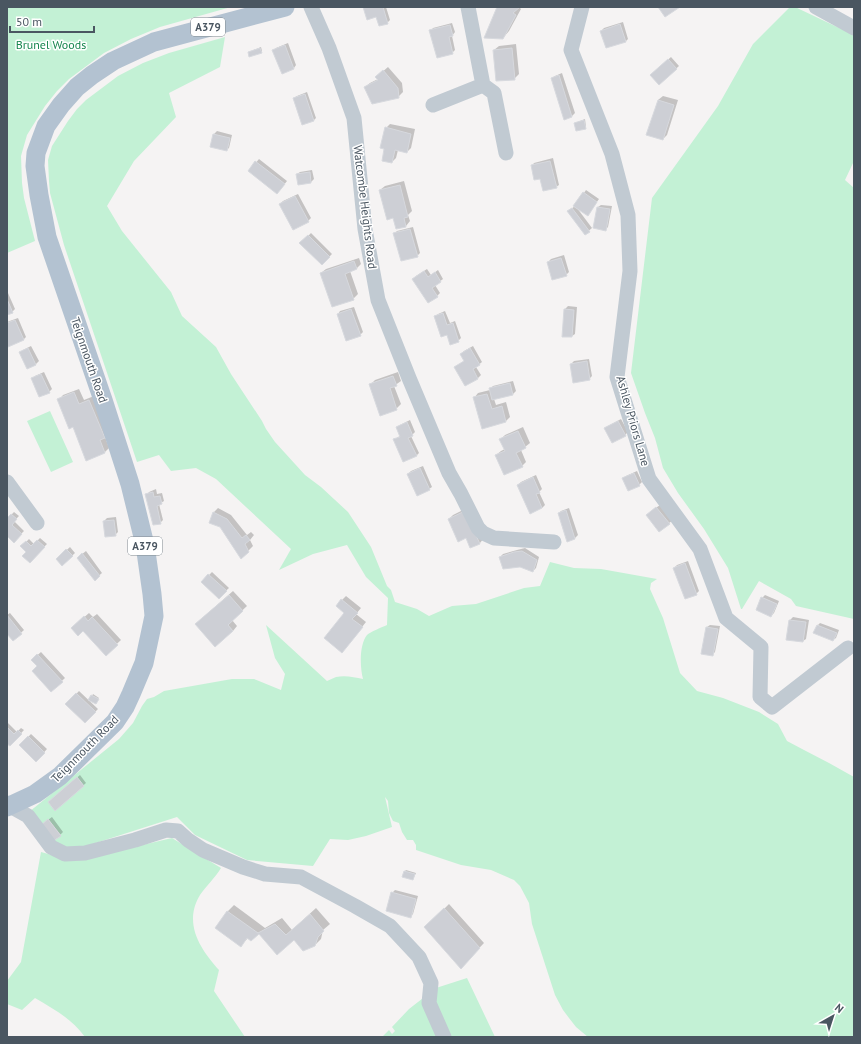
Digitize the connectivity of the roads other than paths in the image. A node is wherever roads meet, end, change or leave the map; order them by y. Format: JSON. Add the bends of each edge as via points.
{"nodes":[{"id":1,"x":285,"y":7,"type":"edge"},
{"id":2,"x":311,"y":7,"type":"edge"},
{"id":3,"x":468,"y":7,"type":"edge"},
{"id":4,"x":582,"y":7,"type":"edge"},
{"id":5,"x":816,"y":7,"type":"edge"},
{"id":6,"x":854,"y":28,"type":"edge"},
{"id":7,"x":483,"y":85,"type":"junction"},
{"id":8,"x":433,"y":105,"type":"dead end"},
{"id":9,"x":506,"y":152,"type":"dead end"},
{"id":10,"x":7,"y":482,"type":"edge"},
{"id":11,"x":37,"y":523,"type":"dead end"},
{"id":12,"x":554,"y":542,"type":"dead end"},
{"id":13,"x":848,"y":648,"type":"dead end"},
{"id":14,"x":8,"y":805,"type":"edge"},
{"id":15,"x":444,"y":1037,"type":"edge"}],
"edges":[{"from":1,"to":14,"type":"main road","name":"Teignmouth Road","number":"A379","via":[[154,42],[113,61],[77,87],[61,105],[46,126],[36,153],[35,166],[47,237],[130,484],[145,544],[154,616],[144,663],[125,707],[115,722],[60,776],[35,794]]},
{"from":2,"to":12,"type":"street","name":"Watcombe Heights Road","via":[[330,48],[354,118],[365,229],[378,300],[449,473],[483,533],[494,538]]},
{"from":3,"to":7,"type":"street"},
{"from":4,"to":13,"type":"street","name":"Ashley Priors Lane","via":[[571,50],[612,154],[628,215],[630,271],[617,377],[649,479],[700,549],[726,618],[761,647],[760,697],[772,707]]},
{"from":5,"to":6,"type":"street"},
{"from":7,"to":8,"type":"street"},
{"from":7,"to":9,"type":"street","via":[[494,94]]},
{"from":10,"to":11,"type":"street"},
{"from":14,"to":15,"type":"street","via":[[28,816],[51,847],[65,854],[135,840],[166,830],[178,831],[203,850],[265,874],[308,874],[390,926],[419,957],[431,983],[429,1003]]}]}
